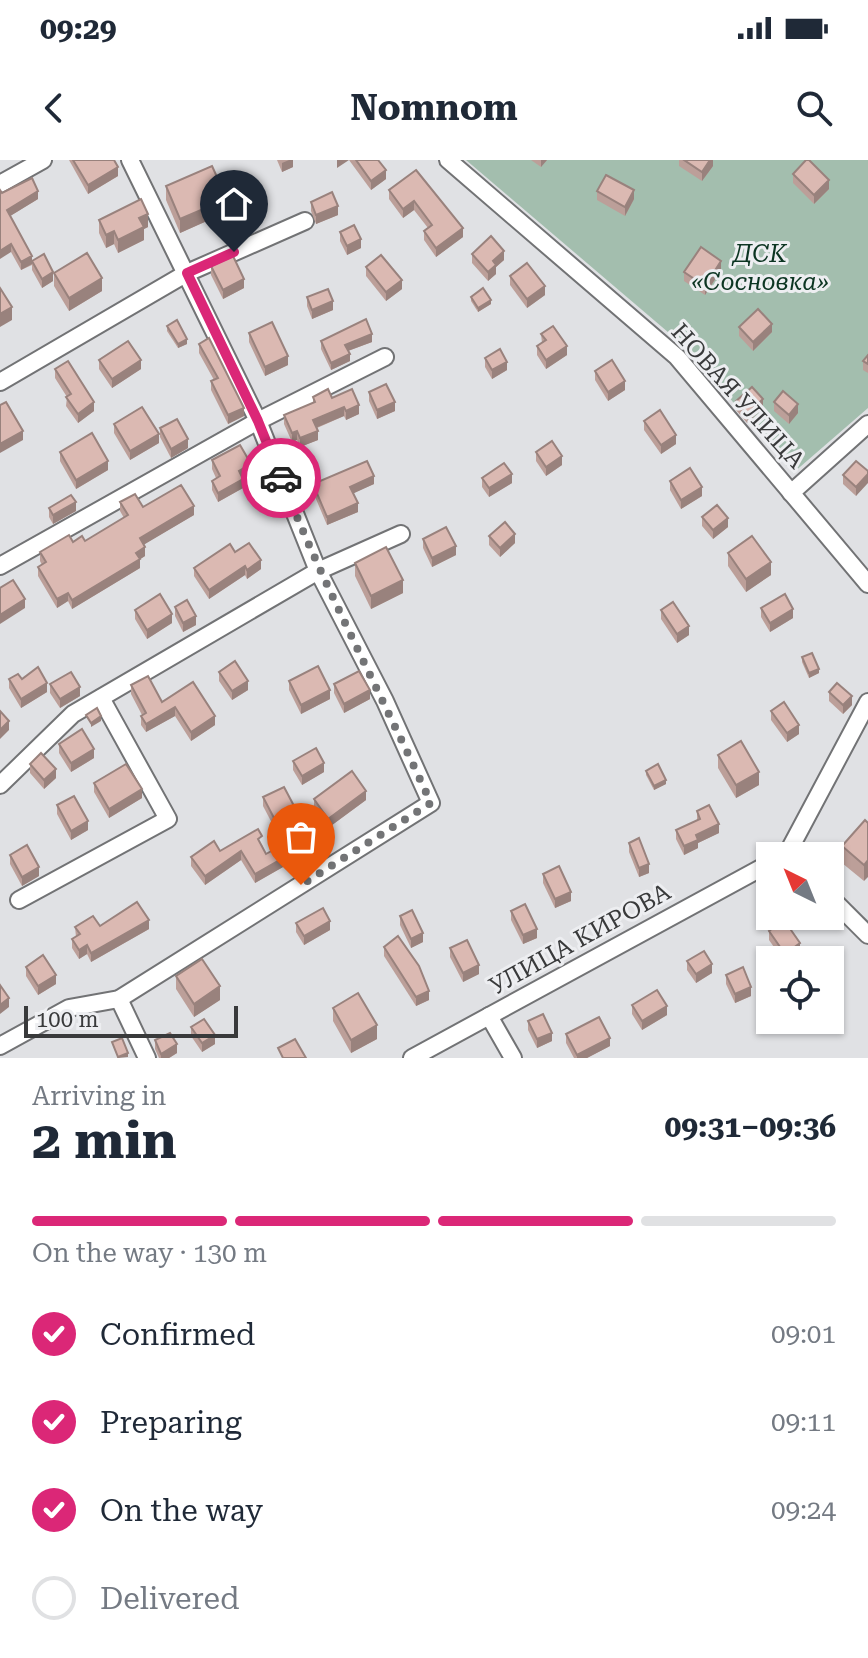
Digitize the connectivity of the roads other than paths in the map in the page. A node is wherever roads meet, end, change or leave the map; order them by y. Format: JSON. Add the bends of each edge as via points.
{"nodes":[{"id":1,"x":43,"y":160,"type":"edge"},
{"id":2,"x":130,"y":160,"type":"edge"},
{"id":3,"x":448,"y":160,"type":"edge"},
{"id":4,"x":0,"y":184,"type":"edge"},
{"id":5,"x":305,"y":221,"type":"dead end"},
{"id":6,"x":187,"y":273,"type":"junction"},
{"id":7,"x":385,"y":357,"type":"dead end"},
{"id":8,"x":0,"y":382,"type":"edge"},
{"id":9,"x":258,"y":421,"type":"junction"},
{"id":10,"x":868,"y":424,"type":"edge"},
{"id":11,"x":791,"y":493,"type":"junction"},
{"id":12,"x":401,"y":534,"type":"dead end"},
{"id":13,"x":0,"y":566,"type":"edge"},
{"id":14,"x":318,"y":571,"type":"junction"},
{"id":15,"x":868,"y":584,"type":"edge"},
{"id":16,"x":101,"y":698,"type":"junction"},
{"id":17,"x":868,"y":702,"type":"edge"},
{"id":18,"x":0,"y":785,"type":"edge"},
{"id":19,"x":794,"y":842,"type":"edge"},
{"id":20,"x":756,"y":871,"type":"edge"},
{"id":21,"x":19,"y":900,"type":"dead end"},
{"id":22,"x":844,"y":911,"type":"edge"},
{"id":23,"x":868,"y":935,"type":"edge"},
{"id":24,"x":119,"y":999,"type":"junction"},
{"id":25,"x":489,"y":1016,"type":"junction"},
{"id":26,"x":0,"y":1046,"type":"edge"},
{"id":27,"x":147,"y":1058,"type":"edge"},
{"id":28,"x":412,"y":1058,"type":"edge"},
{"id":29,"x":513,"y":1058,"type":"edge"}],
"edges":[{"from":1,"to":4,"type":"street"},
{"from":2,"to":6,"type":"street"},
{"from":3,"to":11,"type":"street","name":"НОВАЯ УЛИЦА","via":[[677,357]]},
{"from":5,"to":6,"type":"street"},
{"from":6,"to":8,"type":"street"},
{"from":6,"to":9,"type":"street"},
{"from":7,"to":9,"type":"street"},
{"from":9,"to":13,"type":"street"},
{"from":9,"to":14,"type":"street"},
{"from":10,"to":11,"type":"street"},
{"from":11,"to":15,"type":"street","name":"НОВАЯ УЛИЦА"},
{"from":12,"to":14,"type":"street"},
{"from":14,"to":16,"type":"street"},
{"from":14,"to":24,"type":"street","via":[[431,803]]},
{"from":16,"to":18,"type":"street","via":[[73,714]]},
{"from":16,"to":21,"type":"street","via":[[168,819]]},
{"from":17,"to":19,"type":"street"},
{"from":20,"to":25,"type":"street","name":"УЛИЦА КИРОВА"},
{"from":22,"to":23,"type":"street"},
{"from":24,"to":26,"type":"street","via":[[69,1008]]},
{"from":24,"to":27,"type":"street"},
{"from":25,"to":28,"type":"street","name":"УЛИЦА КИРОВА"},
{"from":25,"to":29,"type":"street"}]}
